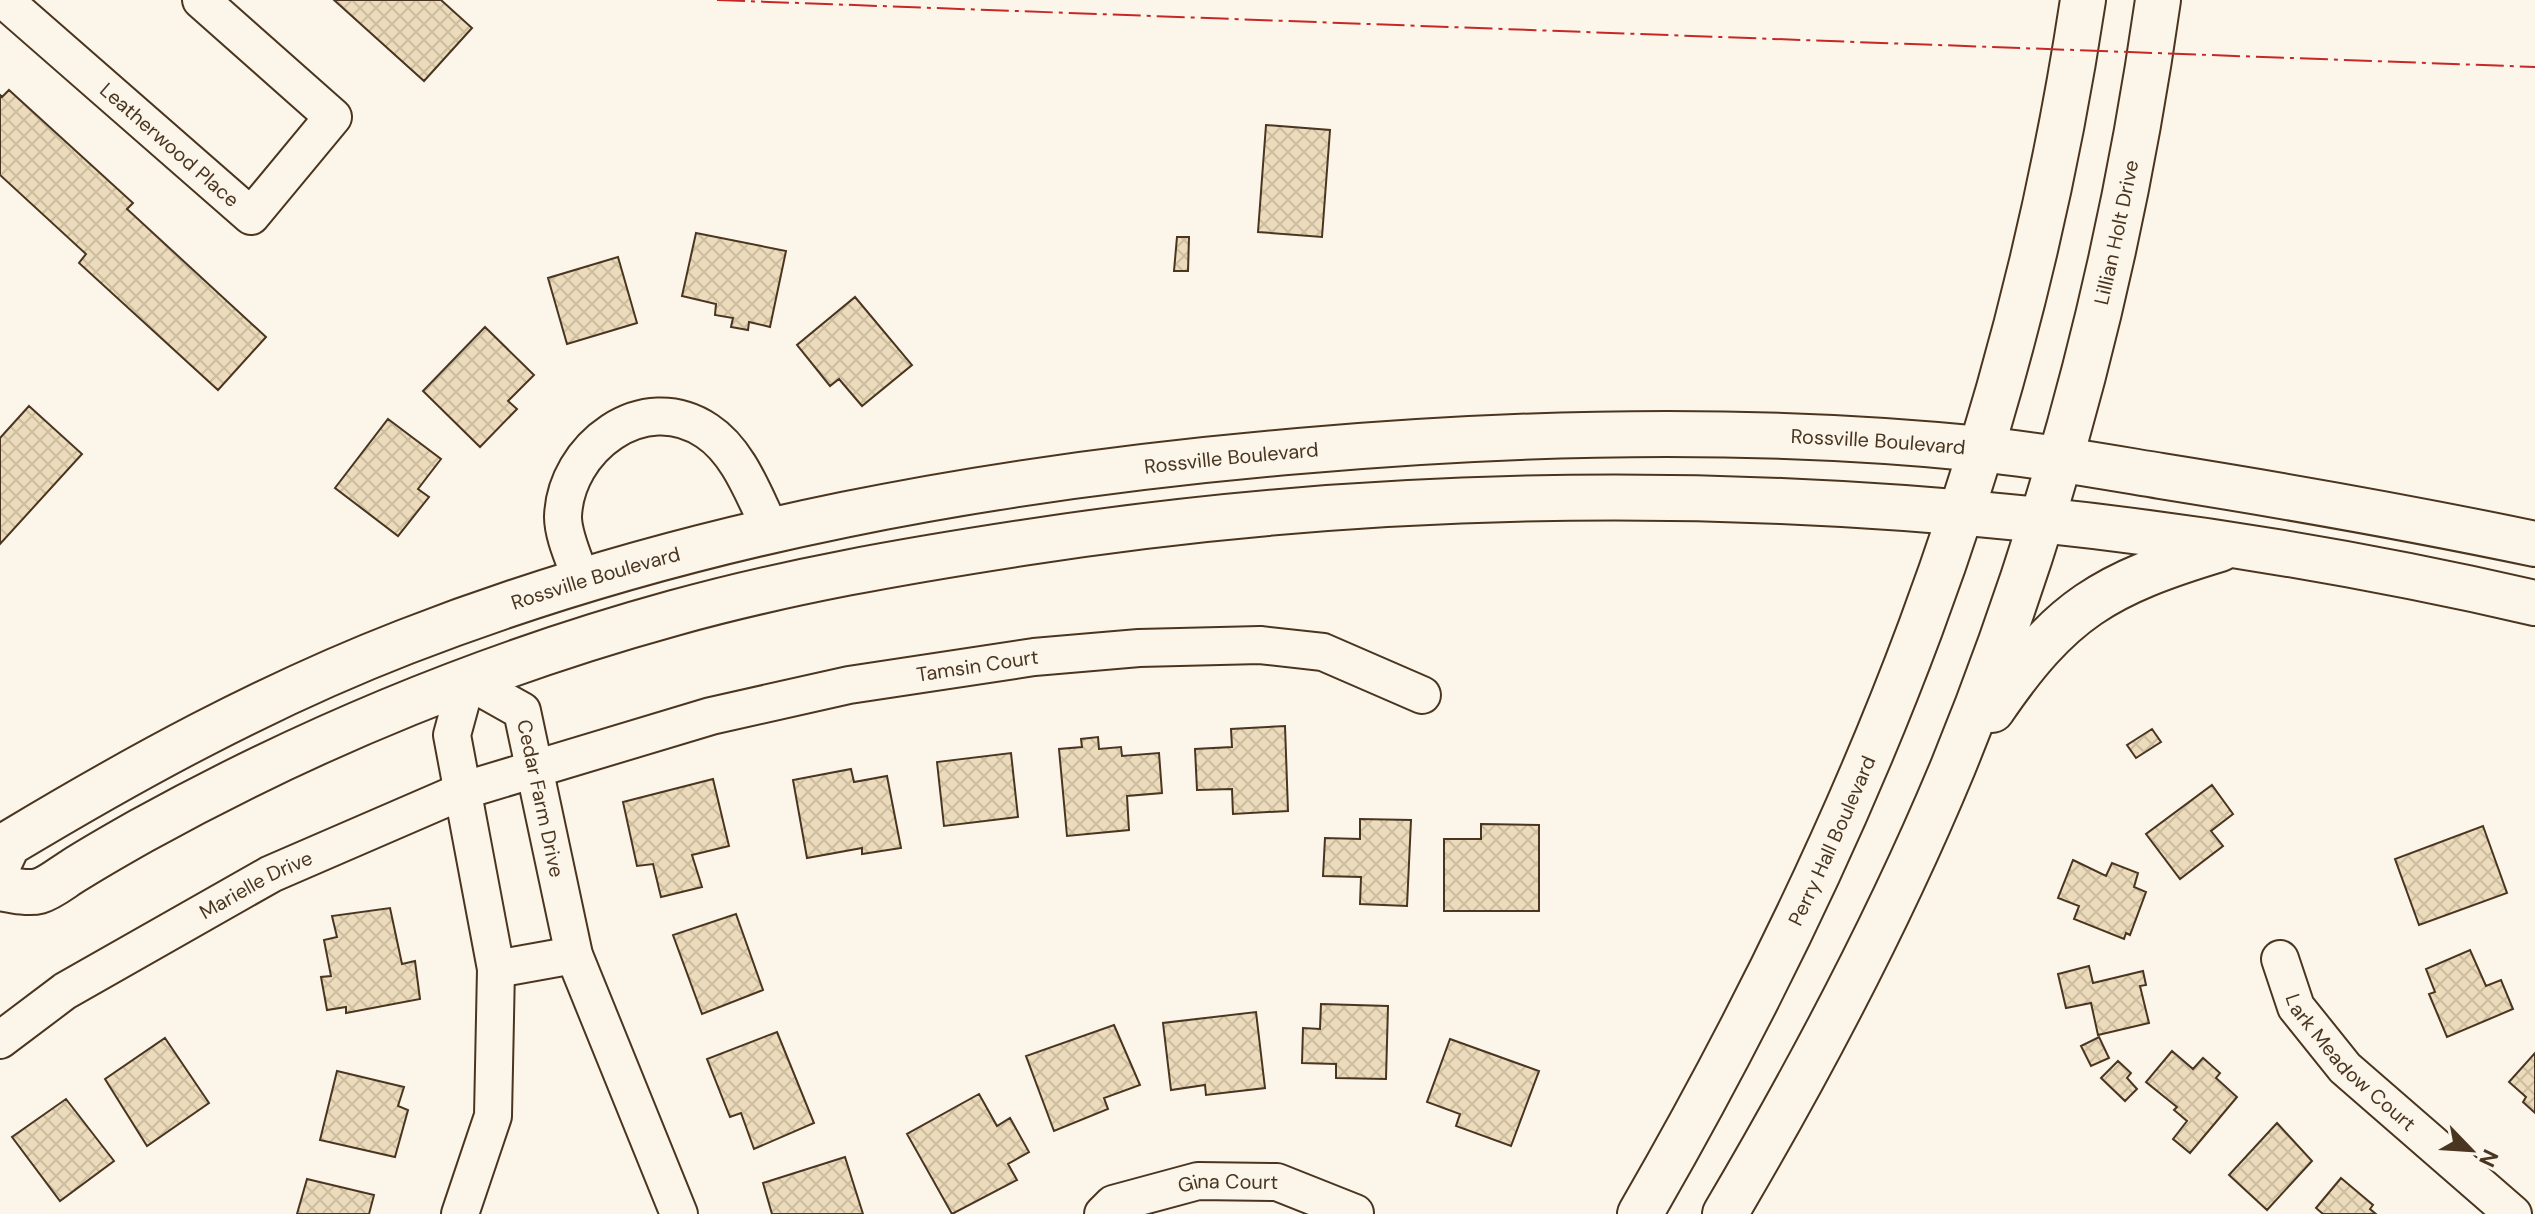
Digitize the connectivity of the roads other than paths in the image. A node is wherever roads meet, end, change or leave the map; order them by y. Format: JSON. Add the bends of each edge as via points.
{"nodes":[{"id":1,"x":4,"y":0,"type":"edge"},
{"id":2,"x":201,"y":0,"type":"edge"},
{"id":3,"x":2083,"y":0,"type":"edge"},
{"id":4,"x":2158,"y":0,"type":"edge"},
{"id":5,"x":1984,"y":449,"type":"junction"},
{"id":6,"x":2059,"y":459,"type":"junction"},
{"id":7,"x":1965,"y":510,"type":"junction"},
{"id":8,"x":2042,"y":519,"type":"junction"},
{"id":9,"x":770,"y":528,"type":"junction"},
{"id":10,"x":2535,"y":544,"type":"edge"},
{"id":11,"x":2228,"y":546,"type":"junction"},
{"id":12,"x":582,"y":582,"type":"junction"},
{"id":13,"x":2535,"y":603,"type":"edge"},
{"id":14,"x":467,"y":680,"type":"junction"},
{"id":15,"x":1422,"y":695,"type":"dead end"},
{"id":16,"x":1952,"y":768,"type":"junction"},
{"id":17,"x":534,"y":770,"type":"junction"},
{"id":18,"x":465,"y":790,"type":"junction"},
{"id":19,"x":0,"y":861,"type":"edge"},
{"id":20,"x":0,"y":888,"type":"edge"},
{"id":21,"x":574,"y":955,"type":"junction"},
{"id":22,"x":2280,"y":959,"type":"dead end"},
{"id":23,"x":496,"y":969,"type":"junction"},
{"id":24,"x":0,"y":1040,"type":"edge"},
{"id":25,"x":1355,"y":1213,"type":"edge"},
{"id":26,"x":460,"y":1214,"type":"edge"},
{"id":27,"x":679,"y":1214,"type":"edge"},
{"id":28,"x":1103,"y":1214,"type":"edge"},
{"id":29,"x":1640,"y":1214,"type":"edge"},
{"id":30,"x":1725,"y":1214,"type":"edge"},
{"id":31,"x":2513,"y":1214,"type":"edge"}],
"edges":[{"from":1,"to":2,"type":"street","name":"Leatherwood Place","via":[[251,216],[333,117]]},
{"from":3,"to":5,"type":"main road","via":[[2055,161]]},
{"from":4,"to":6,"type":"main road","name":"Lillian Holt Drive","via":[[2105,290]]},
{"from":5,"to":6,"type":"main road","name":"Rossville Boulevard"},
{"from":5,"to":7,"type":"main road","name":"Perry Hall Boulevard"},
{"from":5,"to":9,"type":"main road","name":"Rossville Boulevard","via":[[1735,434],[1468,438],[1092,473]]},
{"from":6,"to":8,"type":"main road"},
{"from":6,"to":10,"type":"main road","name":"Rossville Boulevard","via":[[2323,501]]},
{"from":7,"to":8,"type":"main road"},
{"from":7,"to":14,"type":"main road","via":[[1648,497],[1204,517],[890,564],[768,589],[619,629]]},
{"from":7,"to":29,"type":"main road","name":"Perry Hall Boulevard","via":[[1899,691],[1831,850],[1752,1013]]},
{"from":8,"to":11,"type":"main road"},
{"from":8,"to":16,"type":"main road"},
{"from":9,"to":12,"type":"main road","name":"Rossville Boulevard"},
{"from":9,"to":12,"type":"street","via":[[742,472],[706,430],[680,420],[628,421],[602,437],[582,460],[568,489],[563,519]]},
{"from":11,"to":13,"type":"main road"},
{"from":11,"to":16,"type":"main road","via":[[2133,579],[2080,609],[2026,660]]},
{"from":12,"to":19,"type":"main road","name":"Rossville Boulevard","via":[[406,641],[259,705],[47,820],[8,844]]},
{"from":14,"to":17,"type":"street","name":"Cedar Farm Drive","via":[[522,711]]},
{"from":14,"to":18,"type":"street","via":[[452,735]]},
{"from":14,"to":20,"type":"main road","via":[[196,800],[36,892]]},
{"from":15,"to":17,"type":"street","name":"Tamsin Court","via":[[1323,652],[1260,645],[1124,649],[849,685],[711,716]]},
{"from":16,"to":30,"type":"main road","via":[[1838,1009]]},
{"from":17,"to":18,"type":"street","name":"Marielle Drive"},
{"from":17,"to":21,"type":"street","name":"Cedar Farm Drive"},
{"from":18,"to":23,"type":"street"},
{"from":18,"to":24,"type":"street","name":"Marielle Drive","via":[[271,874],[65,991]]},
{"from":21,"to":23,"type":"street"},
{"from":21,"to":27,"type":"street","name":"Cedar Farm Drive"},
{"from":22,"to":31,"type":"street","name":"Lark Meadow Court","via":[[2296,1007],[2345,1068]]},
{"from":23,"to":26,"type":"street","via":[[493,1116]]},
{"from":25,"to":28,"type":"street","name":"Gina Court","via":[[1277,1182],[1198,1181],[1113,1204]]}]}
